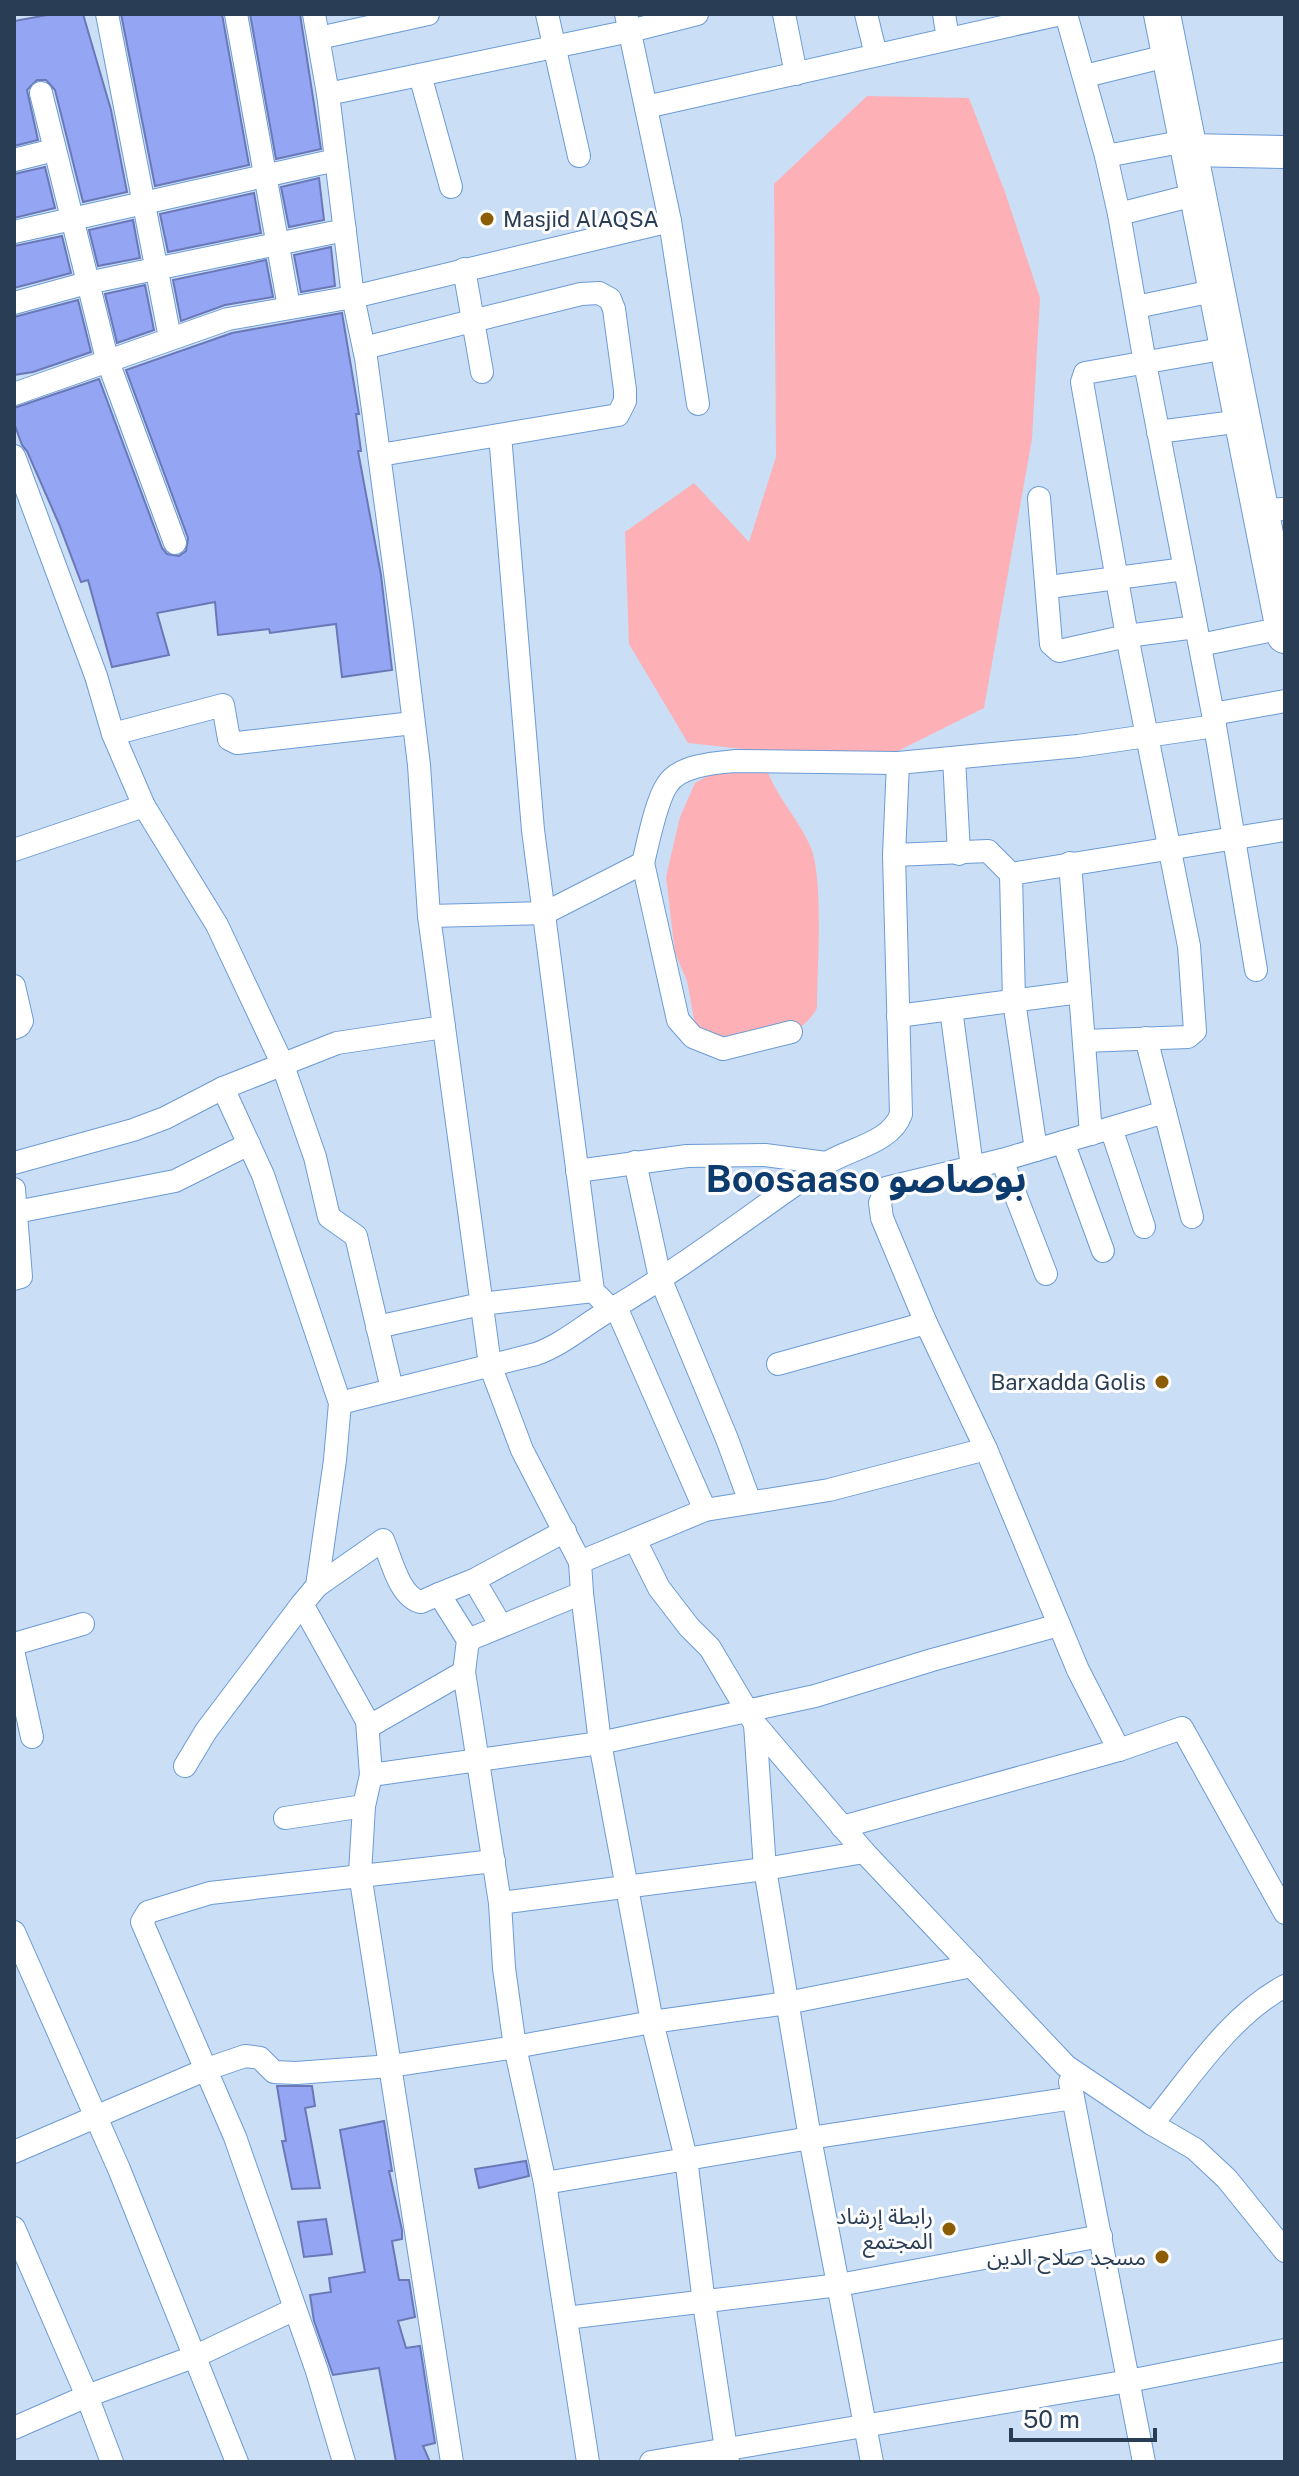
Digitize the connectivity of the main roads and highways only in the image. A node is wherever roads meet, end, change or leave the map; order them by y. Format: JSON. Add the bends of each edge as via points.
{"nodes":[{"id":1,"x":1162,"y":14,"type":"edge"},
{"id":2,"x":1273,"y":510,"type":"edge"},
{"id":3,"x":1284,"y":631,"type":"edge"}],
"edges":[{"from":1,"to":2,"type":"main road","via":[[1242,421]]},
{"from":2,"to":3,"type":"main road"}]}
